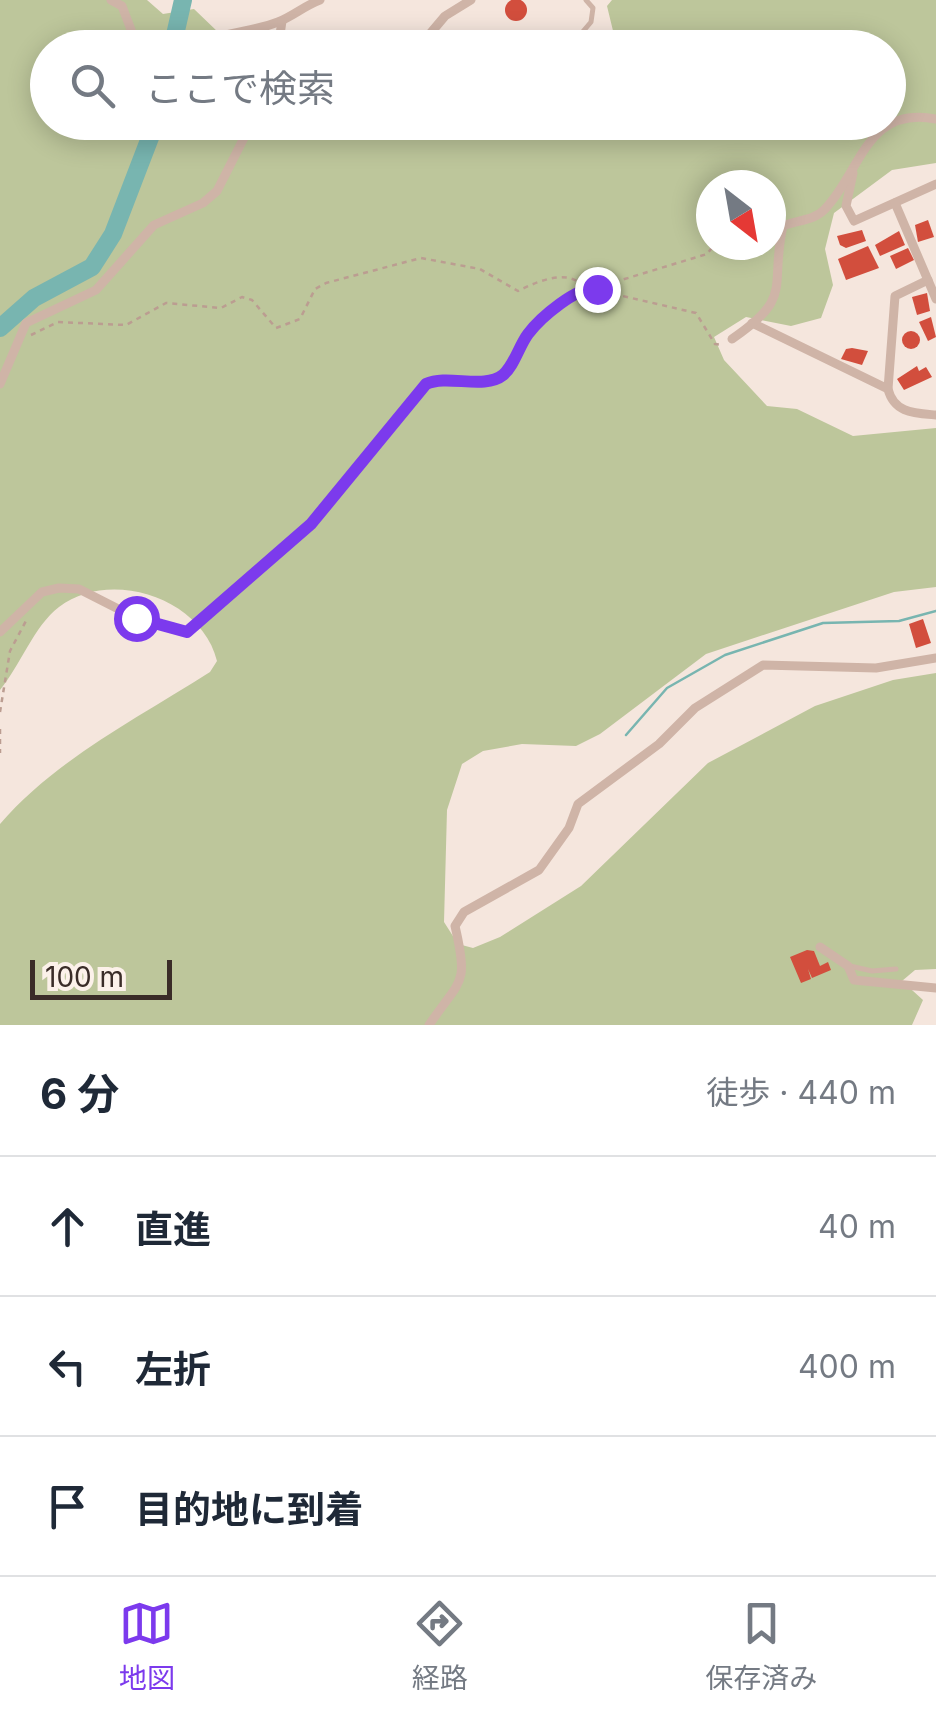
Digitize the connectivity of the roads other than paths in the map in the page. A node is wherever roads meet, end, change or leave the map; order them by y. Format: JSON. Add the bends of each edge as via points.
{"nodes":[{"id":1,"x":111,"y":0,"type":"edge"},
{"id":2,"x":320,"y":0,"type":"edge"},
{"id":3,"x":470,"y":0,"type":"edge"},
{"id":4,"x":586,"y":0,"type":"edge"},
{"id":5,"x":282,"y":21,"type":"junction"},
{"id":6,"x":131,"y":30,"type":"edge"},
{"id":7,"x":243,"y":30,"type":"edge"},
{"id":8,"x":281,"y":30,"type":"edge"},
{"id":9,"x":433,"y":30,"type":"edge"},
{"id":10,"x":585,"y":30,"type":"edge"},
{"id":11,"x":906,"y":118,"type":"edge"},
{"id":12,"x":936,"y":120,"type":"edge"},
{"id":13,"x":243,"y":140,"type":"edge"},
{"id":14,"x":870,"y":140,"type":"edge"},
{"id":15,"x":853,"y":172,"type":"junction"},
{"id":16,"x":936,"y":184,"type":"edge"},
{"id":17,"x":895,"y":203,"type":"junction"},
{"id":18,"x":928,"y":280,"type":"junction"},
{"id":19,"x":936,"y":299,"type":"edge"},
{"id":20,"x":752,"y":324,"type":"junction"},
{"id":21,"x":732,"y":339,"type":"road end"},
{"id":22,"x":0,"y":384,"type":"edge"},
{"id":23,"x":888,"y":388,"type":"junction"},
{"id":24,"x":936,"y":415,"type":"edge"},
{"id":25,"x":0,"y":632,"type":"edge"},
{"id":26,"x":187,"y":632,"type":"road end"},
{"id":27,"x":936,"y":658,"type":"edge"},
{"id":28,"x":820,"y":947,"type":"dead end"},
{"id":29,"x":848,"y":966,"type":"junction"},
{"id":30,"x":896,"y":968,"type":"dead end"},
{"id":31,"x":936,"y":988,"type":"edge"},
{"id":32,"x":429,"y":1025,"type":"edge"}],
"edges":[{"from":1,"to":6,"type":"street","via":[[122,6]]},
{"from":2,"to":5,"type":"street"},
{"from":3,"to":9,"type":"street"},
{"from":4,"to":10,"type":"lane","via":[[593,8]]},
{"from":5,"to":7,"type":"street"},
{"from":5,"to":8,"type":"street"},
{"from":11,"to":12,"type":"street"},
{"from":13,"to":22,"type":"street","via":[[203,203],[154,225],[96,290],[26,324]]},
{"from":14,"to":15,"type":"street"},
{"from":15,"to":17,"type":"street","via":[[846,206],[852,220]]},
{"from":15,"to":20,"type":"street","via":[[822,212],[783,226],[778,292]]},
{"from":16,"to":17,"type":"street"},
{"from":17,"to":18,"type":"street"},
{"from":18,"to":19,"type":"street"},
{"from":18,"to":23,"type":"street","via":[[895,296]]},
{"from":20,"to":21,"type":"street"},
{"from":20,"to":23,"type":"street"},
{"from":23,"to":24,"type":"street","via":[[902,410]]},
{"from":25,"to":26,"type":"street","via":[[42,592],[79,589],[136,618]]},
{"from":27,"to":32,"type":"street","via":[[876,668],[770,662],[695,708],[578,804],[570,828],[539,870],[464,912],[455,926],[462,982]]},
{"from":28,"to":29,"type":"street"},
{"from":29,"to":30,"type":"lane"},
{"from":29,"to":31,"type":"street","via":[[860,982]]}]}
